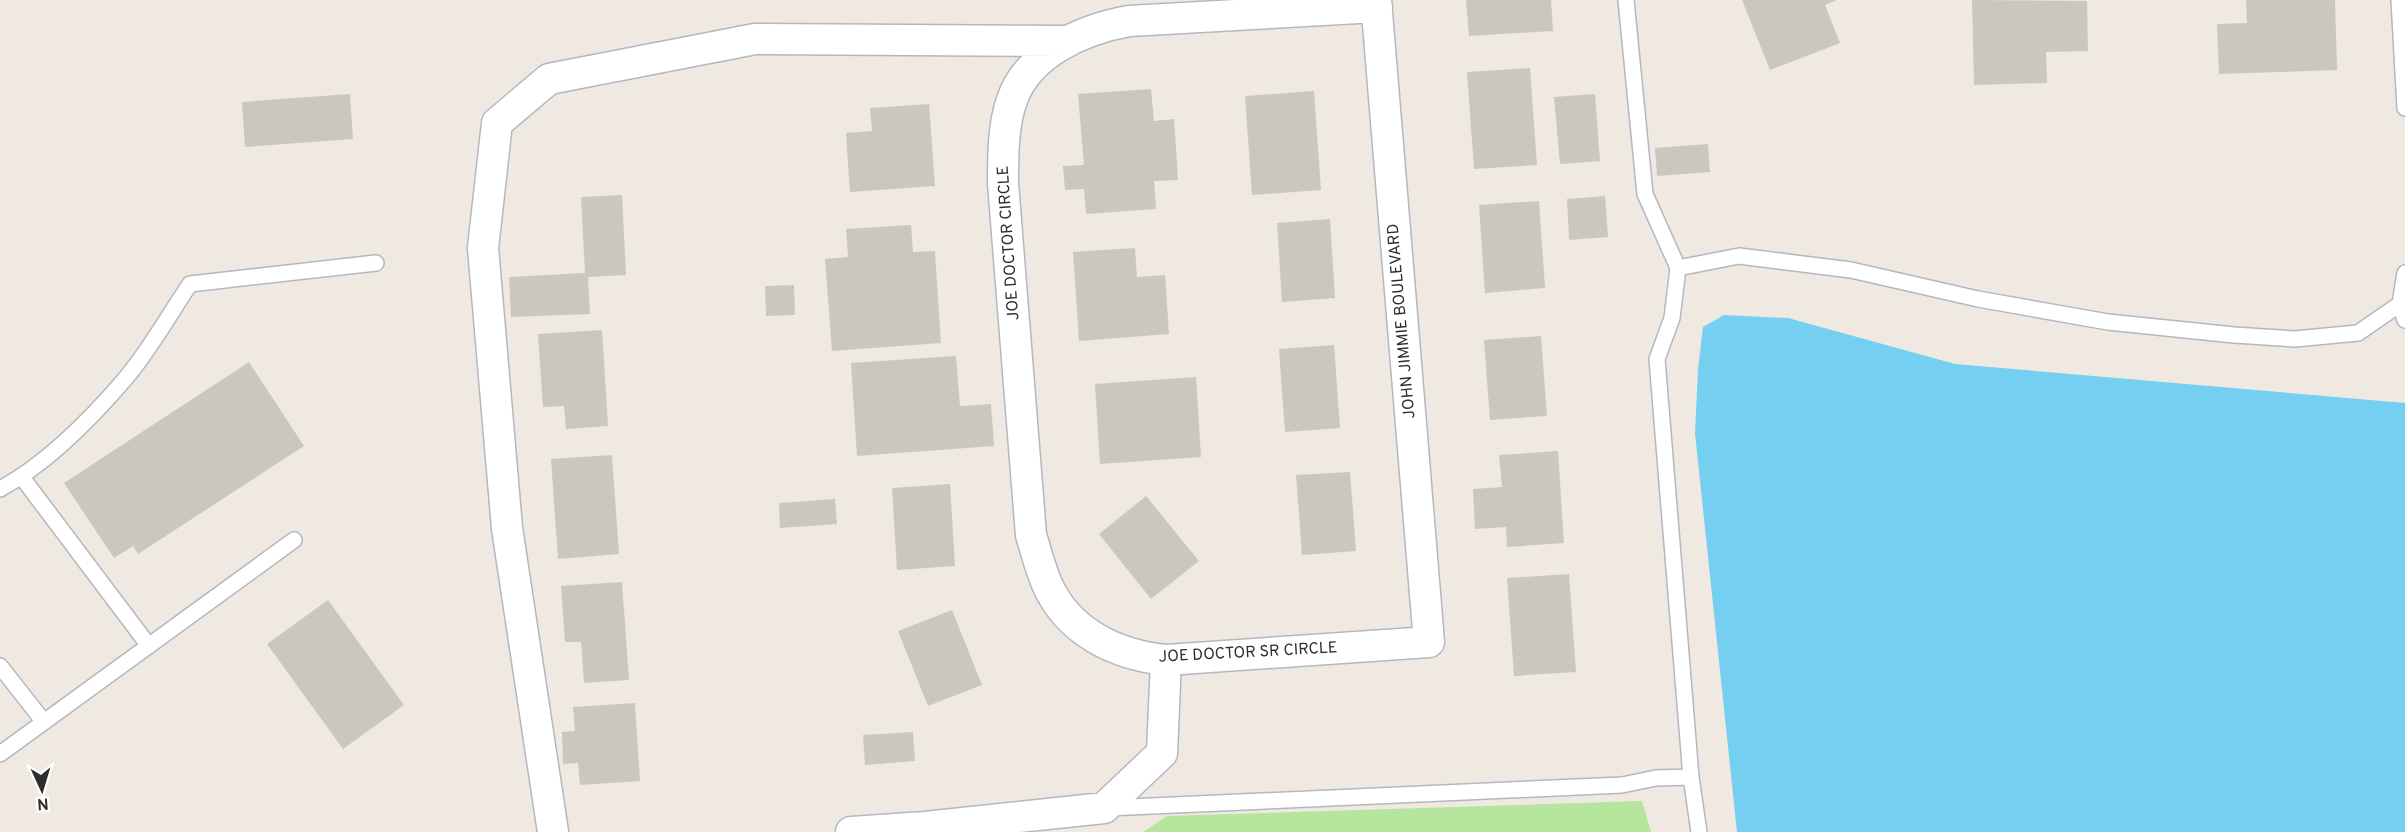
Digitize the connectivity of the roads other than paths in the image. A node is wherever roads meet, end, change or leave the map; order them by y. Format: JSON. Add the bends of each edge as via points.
{"nodes":[{"id":1,"x":1626,"y":0,"type":"edge"},
{"id":2,"x":2399,"y":0,"type":"edge"},
{"id":3,"x":1376,"y":4,"type":"edge"},
{"id":4,"x":1068,"y":41,"type":"junction"},
{"id":5,"x":2405,"y":108,"type":"edge"},
{"id":6,"x":376,"y":263,"type":"dead end"},
{"id":7,"x":1678,"y":268,"type":"junction"},
{"id":8,"x":2405,"y":273,"type":"edge"},
{"id":9,"x":2400,"y":304,"type":"junction"},
{"id":10,"x":2405,"y":320,"type":"edge"},
{"id":11,"x":1016,"y":350,"type":"joint"},
{"id":12,"x":21,"y":476,"type":"junction"},
{"id":13,"x":0,"y":489,"type":"edge"},
{"id":14,"x":294,"y":540,"type":"dead end"},
{"id":15,"x":1429,"y":642,"type":"joint"},
{"id":16,"x":148,"y":646,"type":"junction"},
{"id":17,"x":1166,"y":660,"type":"junction"},
{"id":18,"x":0,"y":666,"type":"edge"},
{"id":19,"x":44,"y":722,"type":"junction"},
{"id":20,"x":0,"y":754,"type":"edge"},
{"id":21,"x":1691,"y":777,"type":"junction"},
{"id":22,"x":1104,"y":808,"type":"junction"},
{"id":23,"x":925,"y":830,"type":"edge"},
{"id":24,"x":553,"y":832,"type":"edge"},
{"id":25,"x":851,"y":832,"type":"edge"},
{"id":26,"x":1699,"y":832,"type":"edge"}],
"edges":[{"from":1,"to":7,"type":"lane","via":[[1645,194]]},
{"from":2,"to":5,"type":"lane"},
{"from":3,"to":4,"type":"street","name":"JOE DOCTOR CIRCLE","via":[[1129,21],[1103,26]]},
{"from":3,"to":15,"type":"street","name":"JOHN JIMMIE BOULEVARD"},
{"from":4,"to":11,"type":"street","name":"JOE DOCTOR CIRCLE","via":[[1025,76],[1012,100],[1003,151]]},
{"from":4,"to":24,"type":"street","via":[[755,39],[549,79],[497,123],[483,248],[507,528]]},
{"from":6,"to":12,"type":"lane","via":[[190,284],[126,378],[60,446]]},
{"from":7,"to":9,"type":"lane","via":[[1739,256],[1851,270],[2108,322],[2295,339],[2358,333]]},
{"from":7,"to":21,"type":"lane","via":[[1672,318],[1657,359]]},
{"from":8,"to":9,"type":"lane"},
{"from":9,"to":10,"type":"lane"},
{"from":11,"to":17,"type":"street","name":"JOE DOCTOR SR CIRCLE","via":[[1031,535],[1047,584],[1061,609],[1087,634],[1120,651]]},
{"from":12,"to":13,"type":"lane"},
{"from":12,"to":16,"type":"lane"},
{"from":14,"to":16,"type":"lane"},
{"from":15,"to":17,"type":"street","name":"JOE DOCTOR SR CIRCLE"},
{"from":16,"to":19,"type":"lane"},
{"from":17,"to":22,"type":"street","via":[[1162,753]]},
{"from":18,"to":19,"type":"lane"},
{"from":19,"to":20,"type":"lane"},
{"from":21,"to":22,"type":"lane","via":[[1656,778],[1622,786]]},
{"from":21,"to":26,"type":"lane"},
{"from":22,"to":23,"type":"street"},
{"from":23,"to":25,"type":"street"}]}
